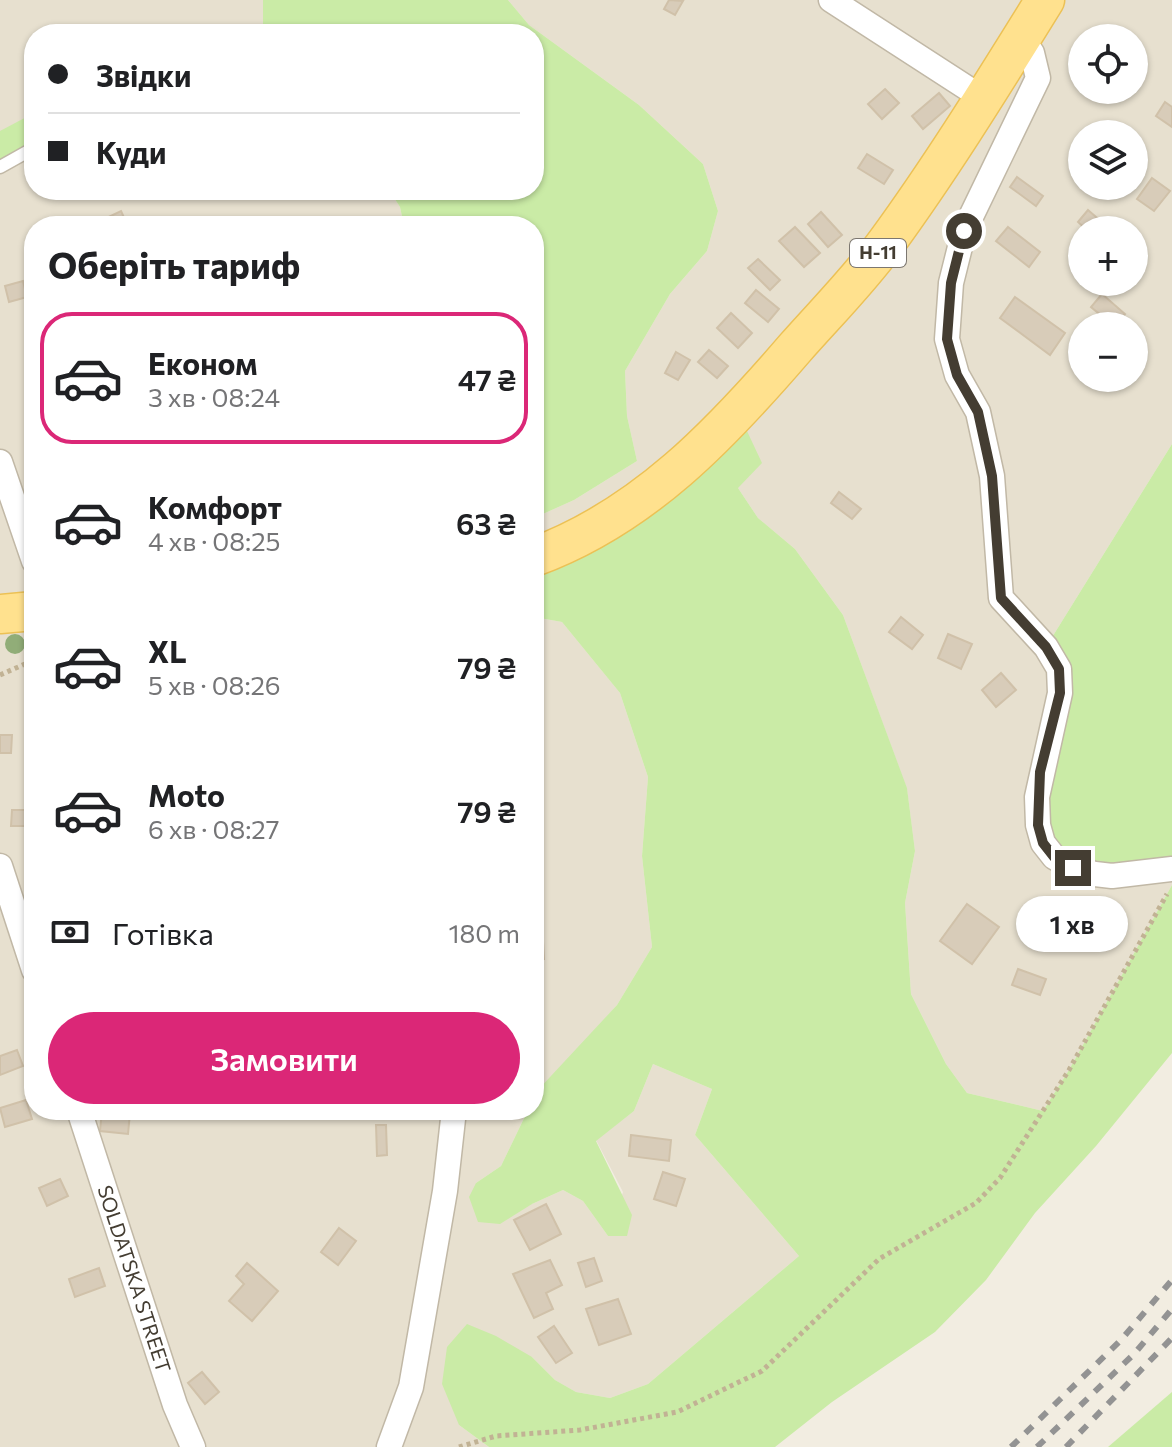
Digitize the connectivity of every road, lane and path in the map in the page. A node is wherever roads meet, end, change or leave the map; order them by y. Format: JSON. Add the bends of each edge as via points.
{"nodes":[{"id":1,"x":831,"y":0,"type":"edge"},
{"id":2,"x":1045,"y":0,"type":"edge"},
{"id":3,"x":1022,"y":38,"type":"junction"},
{"id":4,"x":984,"y":99,"type":"junction"},
{"id":5,"x":24,"y":154,"type":"edge"},
{"id":6,"x":0,"y":167,"type":"edge"},
{"id":7,"x":0,"y":462,"type":"edge"},
{"id":8,"x":24,"y":532,"type":"edge"},
{"id":9,"x":544,"y":553,"type":"edge"},
{"id":10,"x":24,"y":612,"type":"edge"},
{"id":11,"x":0,"y":614,"type":"edge"},
{"id":12,"x":24,"y":664,"type":"edge"},
{"id":13,"x":0,"y":675,"type":"edge"},
{"id":14,"x":0,"y":866,"type":"edge"},
{"id":15,"x":1172,"y":869,"type":"edge"},
{"id":16,"x":1172,"y":885,"type":"edge"},
{"id":17,"x":24,"y":939,"type":"edge"},
{"id":18,"x":82,"y":1120,"type":"edge"},
{"id":19,"x":453,"y":1120,"type":"edge"},
{"id":20,"x":193,"y":1447,"type":"edge"},
{"id":21,"x":389,"y":1447,"type":"edge"},
{"id":22,"x":459,"y":1447,"type":"edge"}],
"edges":[{"from":1,"to":4,"type":"street"},
{"from":2,"to":3,"type":"main road","number":"Н-11"},
{"from":3,"to":4,"type":"main road","number":"Н-11"},
{"from":3,"to":15,"type":"street","via":[[1038,78],[964,231],[951,283],[947,339],[957,375],[978,412],[992,476],[1001,598],[1059,669],[1060,693],[1037,797],[1043,843],[1054,857],[1095,874]]},
{"from":4,"to":9,"type":"main road","number":"Н-11","via":[[885,245],[739,414],[636,505]]},
{"from":5,"to":6,"type":"lane"},
{"from":7,"to":8,"type":"street"},
{"from":10,"to":11,"type":"main road"},
{"from":12,"to":13,"type":"path"},
{"from":14,"to":17,"type":"street"},
{"from":16,"to":22,"type":"path","via":[[1069,1070],[1000,1178],[976,1203],[879,1259],[762,1371],[710,1398],[677,1412],[629,1422],[496,1436]]},
{"from":18,"to":20,"type":"street","name":"SOLDATSKA STREET"},
{"from":19,"to":21,"type":"street","via":[[411,1387]]}]}
